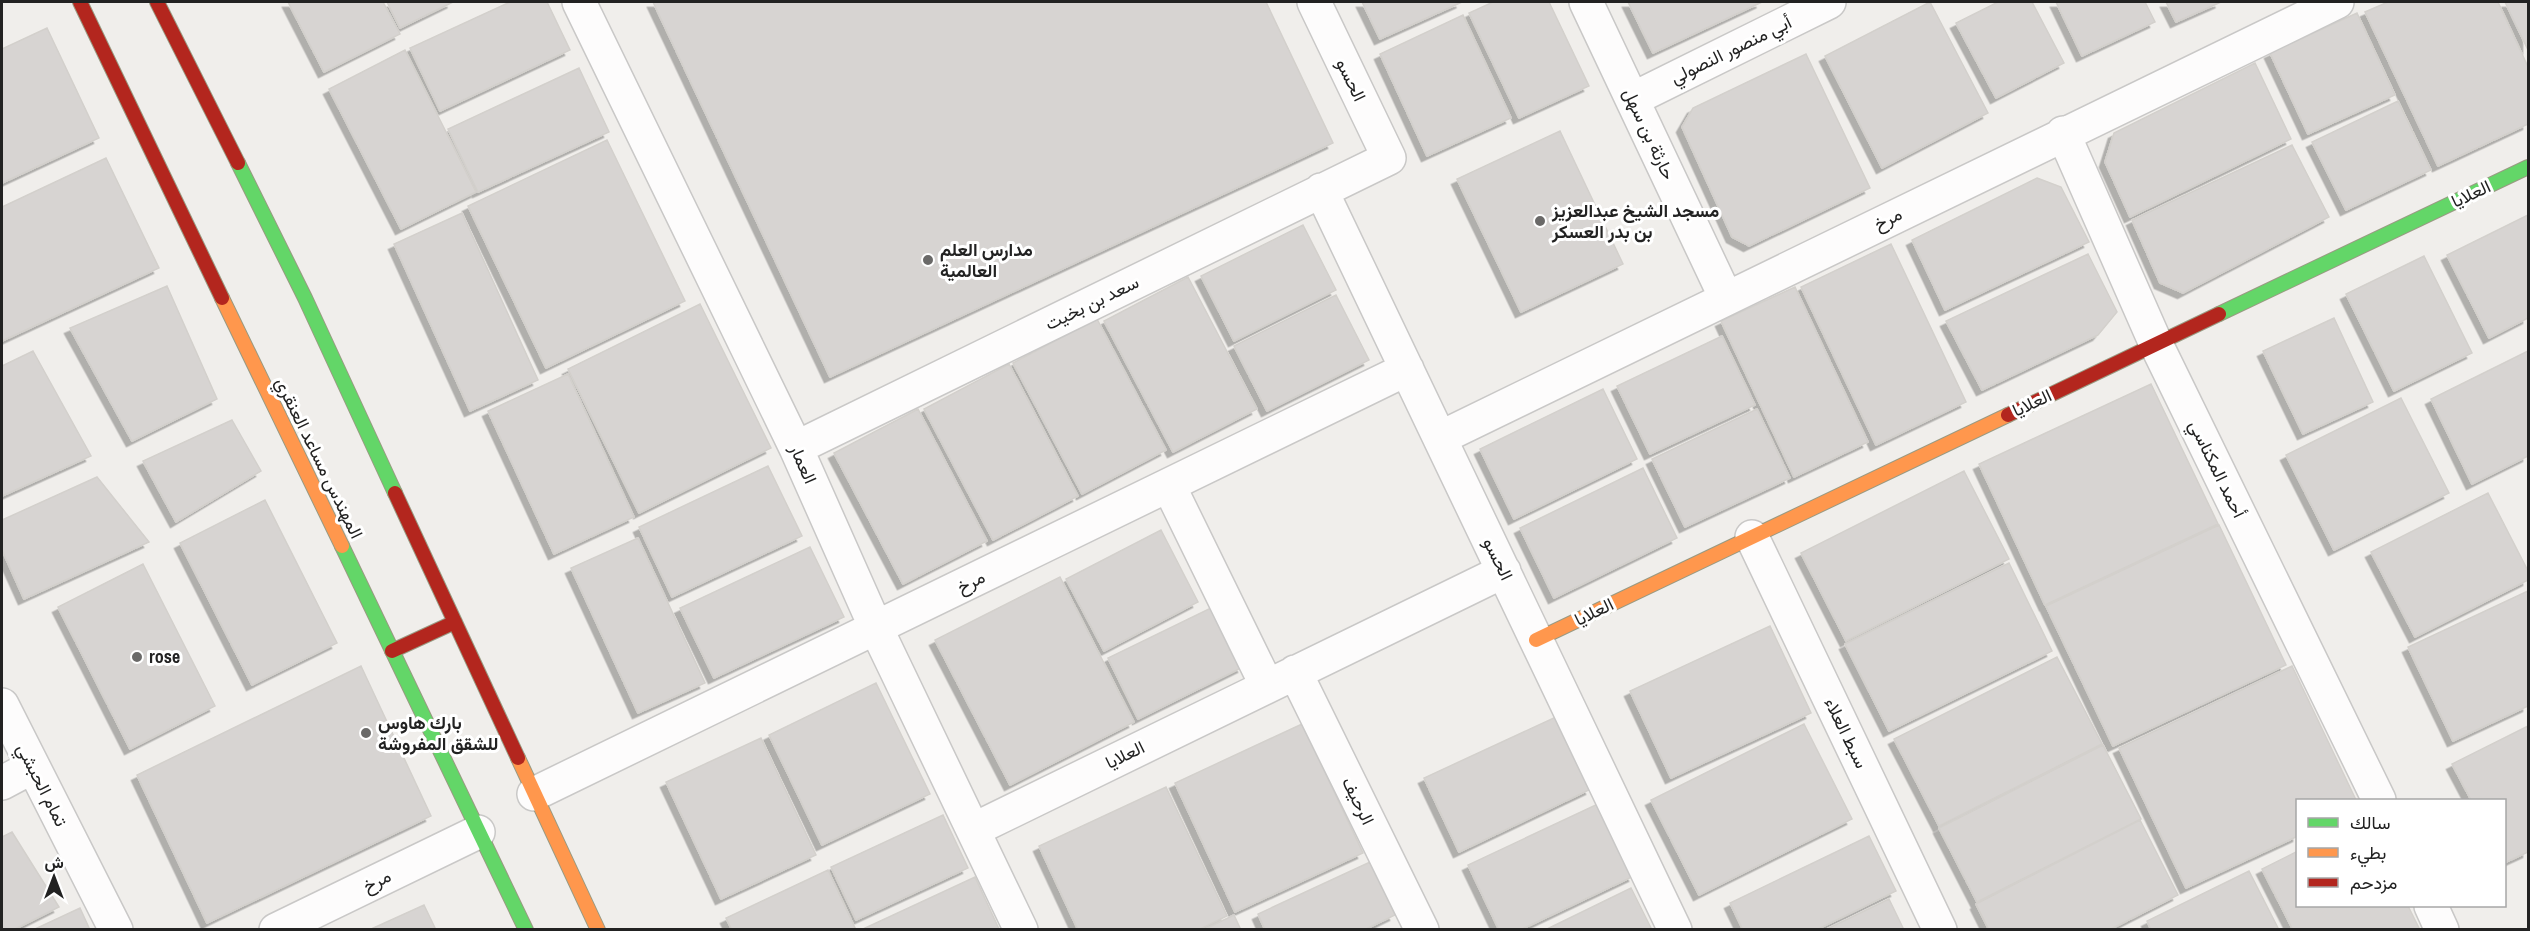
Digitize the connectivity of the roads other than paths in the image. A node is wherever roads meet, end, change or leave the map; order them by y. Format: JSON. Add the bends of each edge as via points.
{"nodes":[{"id":1,"x":80,"y":2,"type":"edge"},
{"id":2,"x":157,"y":2,"type":"edge"},
{"id":3,"x":579,"y":2,"type":"edge"},
{"id":4,"x":1314,"y":2,"type":"edge"},
{"id":5,"x":1586,"y":2,"type":"edge"},
{"id":6,"x":1829,"y":2,"type":"edge"},
{"id":7,"x":2337,"y":2,"type":"edge"},
{"id":8,"x":1633,"y":99,"type":"junction"},
{"id":9,"x":2063,"y":133,"type":"junction"},
{"id":10,"x":1389,"y":158,"type":"joint"},
{"id":11,"x":2529,"y":167,"type":"edge"},
{"id":12,"x":1321,"y":190,"type":"junction"},
{"id":13,"x":1726,"y":298,"type":"junction"},
{"id":14,"x":2156,"y":344,"type":"junction"},
{"id":15,"x":1407,"y":369,"type":"junction"},
{"id":16,"x":1440,"y":438,"type":"junction"},
{"id":17,"x":796,"y":448,"type":"junction"},
{"id":18,"x":1169,"y":486,"type":"junction"},
{"id":19,"x":1752,"y":537,"type":"junction"},
{"id":20,"x":1504,"y":571,"type":"junction"},
{"id":21,"x":455,"y":622,"type":"junction"},
{"id":22,"x":876,"y":628,"type":"junction"},
{"id":23,"x":1536,"y":640,"type":"junction"},
{"id":24,"x":392,"y":651,"type":"junction"},
{"id":25,"x":1281,"y":679,"type":"junction"},
{"id":26,"x":2,"y":705,"type":"edge"},
{"id":27,"x":33,"y":767,"type":"junction"},
{"id":28,"x":2,"y":783,"type":"edge"},
{"id":29,"x":534,"y":794,"type":"junction"},
{"id":30,"x":2378,"y":799,"type":"edge"},
{"id":31,"x":973,"y":830,"type":"junction"},
{"id":32,"x":478,"y":832,"type":"junction"},
{"id":33,"x":2431,"y":907,"type":"edge"},
{"id":34,"x":116,"y":930,"type":"edge"},
{"id":35,"x":276,"y":930,"type":"edge"},
{"id":36,"x":526,"y":930,"type":"edge"},
{"id":37,"x":598,"y":930,"type":"edge"},
{"id":38,"x":1021,"y":930,"type":"edge"},
{"id":39,"x":1422,"y":930,"type":"edge"},
{"id":40,"x":1674,"y":930,"type":"edge"},
{"id":41,"x":1940,"y":930,"type":"edge"},
{"id":42,"x":2442,"y":930,"type":"edge"}],
"edges":[{"from":1,"to":24,"type":"street","name":"المهندس مساعد العنقري"},
{"from":2,"to":21,"type":"street","via":[[305,298]]},
{"from":3,"to":17,"type":"street","name":"العمار"},
{"from":4,"to":10,"type":"street","name":"الحسو"},
{"from":5,"to":8,"type":"street","name":"حارثة بن سهل"},
{"from":6,"to":8,"type":"street","name":"أبي منصور النصولي"},
{"from":7,"to":9,"type":"street","name":"مرخ"},
{"from":8,"to":13,"type":"street","name":"حارثة بن سهل"},
{"from":9,"to":13,"type":"street","name":"مرخ"},
{"from":9,"to":14,"type":"street","name":"أحمد المكناسي"},
{"from":10,"to":12,"type":"street","name":"سعد بن بخيت"},
{"from":11,"to":14,"type":"street","name":"العلايا"},
{"from":12,"to":15,"type":"street","name":"الحسو"},
{"from":12,"to":17,"type":"street","name":"سعد بن بخيت"},
{"from":13,"to":16,"type":"street","name":"مرخ"},
{"from":14,"to":19,"type":"street","name":"العلايا"},
{"from":14,"to":30,"type":"street","name":"أحمد المكناسي"},
{"from":15,"to":16,"type":"street","name":"الحسو"},
{"from":15,"to":18,"type":"street","name":"مرخ"},
{"from":16,"to":20,"type":"street","name":"الحسو"},
{"from":17,"to":22,"type":"street","name":"العمار"},
{"from":18,"to":22,"type":"street","name":"مرخ"},
{"from":18,"to":25,"type":"street","name":"الرحيف"},
{"from":19,"to":23,"type":"street","name":"العلايا"},
{"from":19,"to":41,"type":"street","name":"سبط العلاء"},
{"from":20,"to":23,"type":"street","name":"الحسو"},
{"from":20,"to":25,"type":"street","name":"العلايا"},
{"from":21,"to":24,"type":"street"},
{"from":21,"to":29,"type":"street"},
{"from":22,"to":29,"type":"street","name":"مرخ"},
{"from":22,"to":31,"type":"street","name":"العمار"},
{"from":23,"to":40,"type":"street","name":"الحسو"},
{"from":24,"to":32,"type":"street","name":"المهندس مساعد العنقري"},
{"from":25,"to":31,"type":"street","name":"العلايا"},
{"from":25,"to":39,"type":"street","name":"الرحيف"},
{"from":26,"to":27,"type":"street","name":"تمام الحبشي"},
{"from":27,"to":28,"type":"street"},
{"from":27,"to":34,"type":"street","name":"تمام الحبشي"},
{"from":29,"to":37,"type":"street"},
{"from":31,"to":38,"type":"street","name":"العمار"},
{"from":32,"to":35,"type":"street","name":"مرخ"},
{"from":32,"to":36,"type":"street","name":"المهندس مساعد العنقري"},
{"from":33,"to":42,"type":"street"}]}
